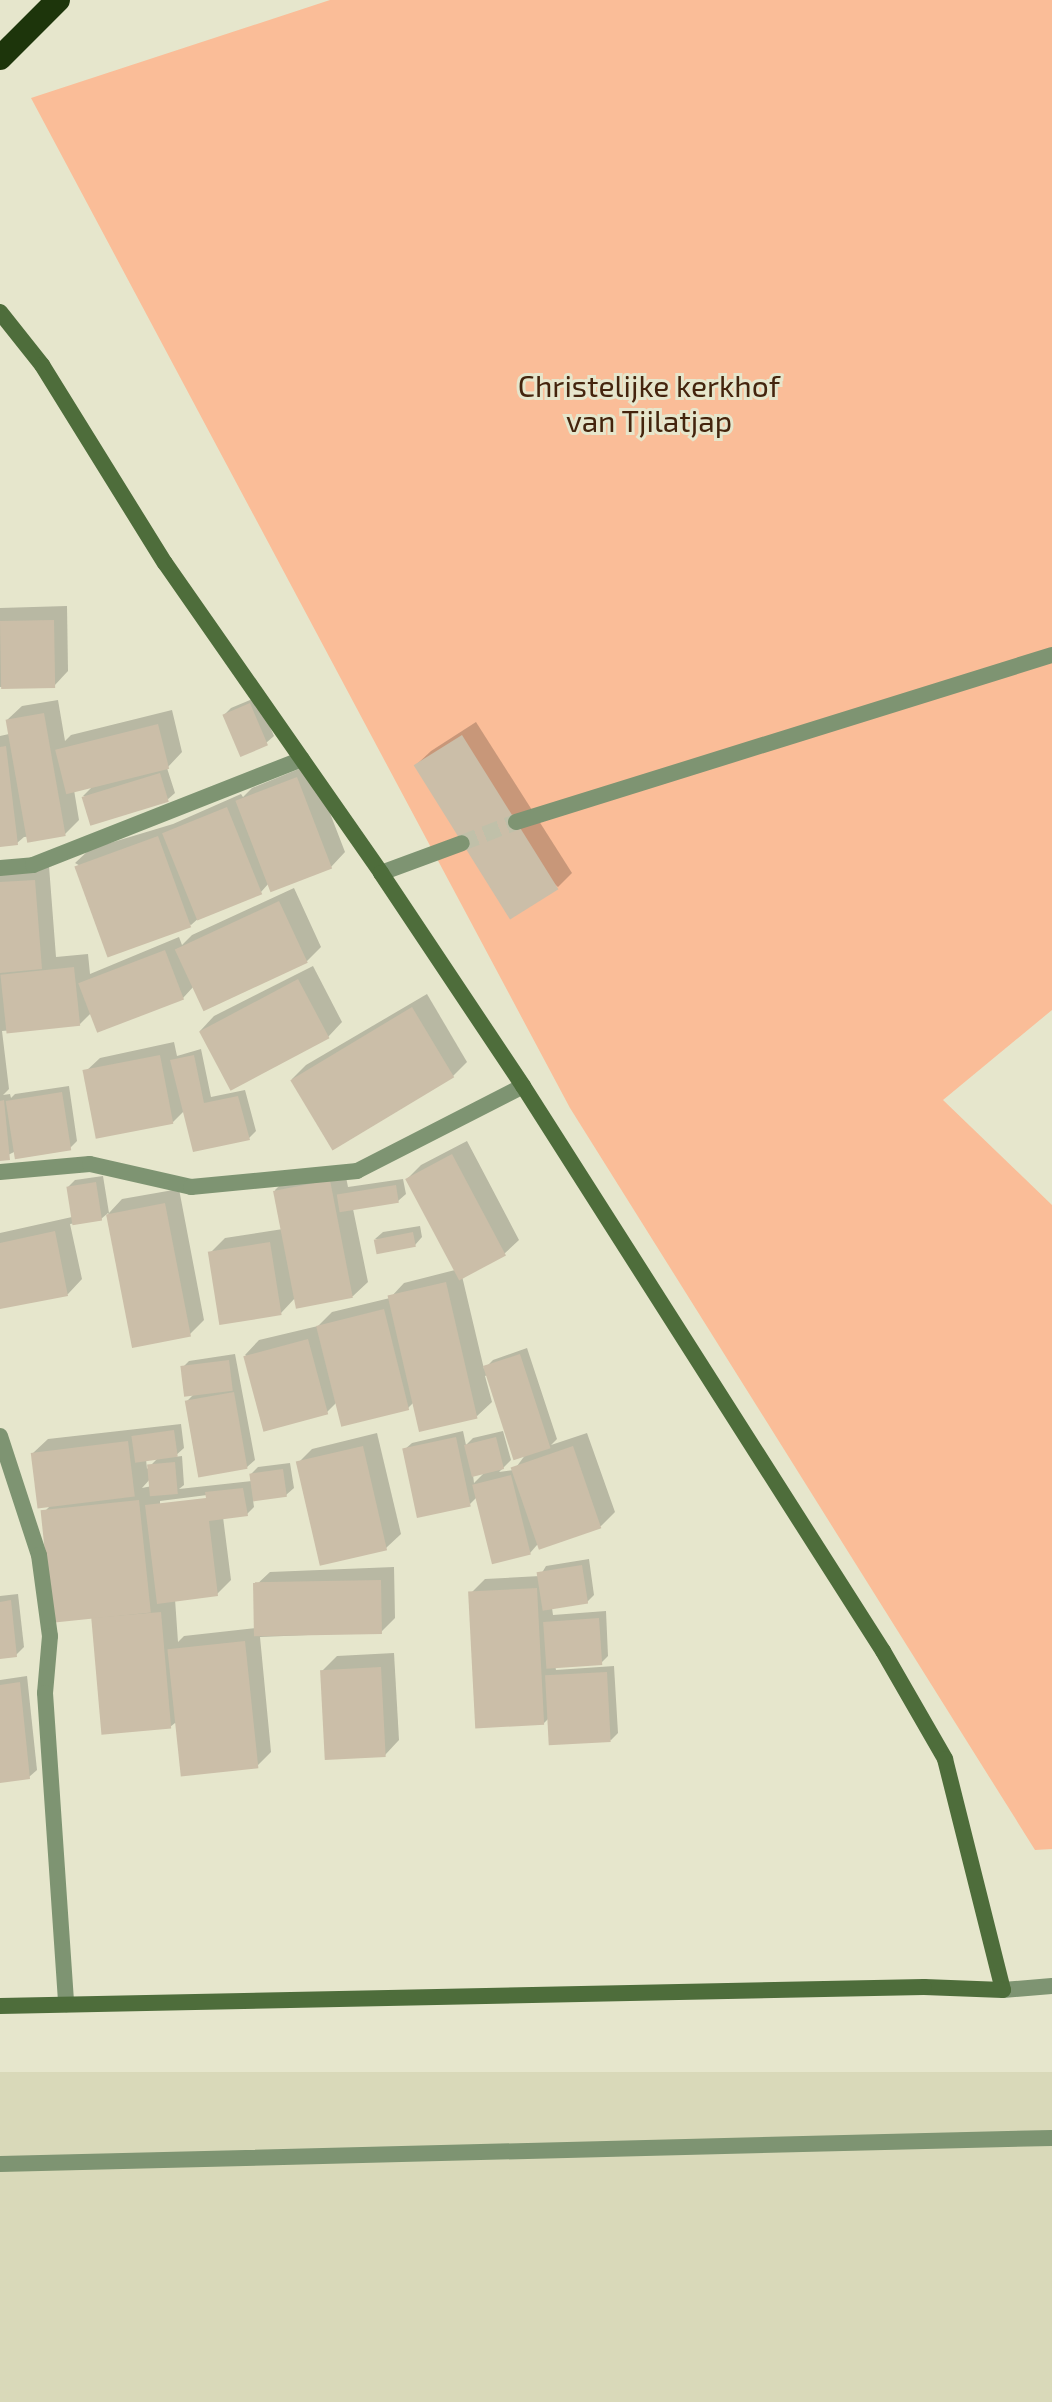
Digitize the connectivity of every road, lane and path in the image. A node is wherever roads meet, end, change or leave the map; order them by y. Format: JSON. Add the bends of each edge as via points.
{"nodes":[{"id":1,"x":58,"y":0,"type":"edge"},
{"id":2,"x":0,"y":58,"type":"edge"},
{"id":3,"x":0,"y":312,"type":"edge"},
{"id":4,"x":1052,"y":655,"type":"edge"},
{"id":5,"x":302,"y":759,"type":"junction"},
{"id":6,"x":516,"y":822,"type":"tunnel mouth"},
{"id":7,"x":462,"y":843,"type":"tunnel mouth"},
{"id":8,"x":0,"y":868,"type":"edge"},
{"id":9,"x":381,"y":873,"type":"junction"},
{"id":10,"x":523,"y":1086,"type":"junction"},
{"id":11,"x":0,"y":1172,"type":"edge"},
{"id":12,"x":0,"y":1436,"type":"edge"},
{"id":13,"x":1052,"y":1986,"type":"edge"},
{"id":14,"x":1003,"y":1990,"type":"junction"},
{"id":15,"x":66,"y":2004,"type":"junction"},
{"id":16,"x":0,"y":2006,"type":"edge"},
{"id":17,"x":1052,"y":2138,"type":"edge"},
{"id":18,"x":0,"y":2164,"type":"edge"}],
"edges":[{"from":1,"to":2,"type":"highway"},
{"from":3,"to":5,"type":"street","via":[[42,365],[165,563]]},
{"from":4,"to":6,"type":"street"},
{"from":5,"to":8,"type":"street","via":[[33,865]]},
{"from":5,"to":9,"type":"street"},
{"from":7,"to":9,"type":"street"},
{"from":9,"to":10,"type":"street"},
{"from":10,"to":11,"type":"street","via":[[357,1171],[191,1187],[90,1164]]},
{"from":10,"to":14,"type":"street","via":[[874,1638],[945,1759]]},
{"from":12,"to":15,"type":"street","via":[[39,1555],[50,1636],[45,1693]]},
{"from":13,"to":14,"type":"street"},
{"from":14,"to":15,"type":"street","via":[[924,1987]]},
{"from":15,"to":16,"type":"street"},
{"from":17,"to":18,"type":"street"}]}
